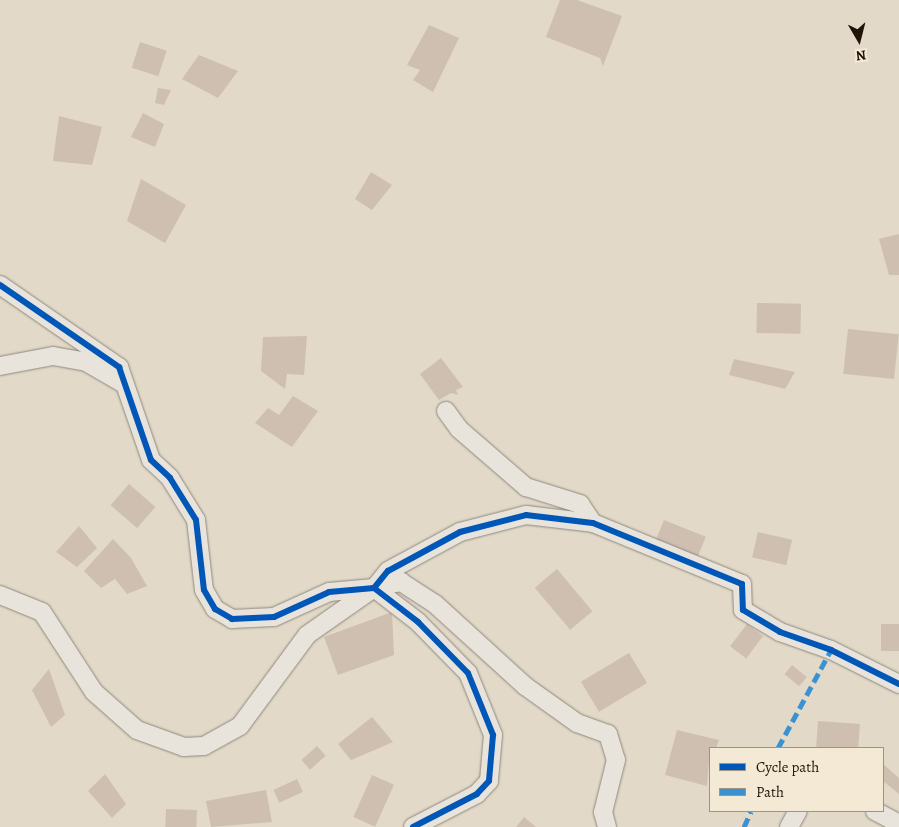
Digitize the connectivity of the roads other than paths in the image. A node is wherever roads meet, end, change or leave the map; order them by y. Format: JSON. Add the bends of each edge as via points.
{"nodes":[{"id":1,"x":0,"y":285,"type":"edge"},
{"id":2,"x":0,"y":366,"type":"edge"},
{"id":3,"x":126,"y":385,"type":"junction"},
{"id":4,"x":446,"y":411,"type":"dead end"},
{"id":5,"x":593,"y":524,"type":"junction"},
{"id":6,"x":374,"y":588,"type":"junction"},
{"id":7,"x":0,"y":594,"type":"edge"},
{"id":8,"x":899,"y":684,"type":"edge"},
{"id":9,"x":797,"y":812,"type":"edge"},
{"id":10,"x":877,"y":812,"type":"edge"},
{"id":11,"x":899,"y":824,"type":"edge"},
{"id":12,"x":413,"y":827,"type":"edge"},
{"id":13,"x":607,"y":827,"type":"edge"},
{"id":14,"x":789,"y":827,"type":"edge"}],
"edges":[{"from":1,"to":3,"type":"street","via":[[119,367]]},
{"from":2,"to":3,"type":"street","via":[[53,356],[86,362]]},
{"from":3,"to":6,"type":"street","via":[[151,460],[170,478],[196,520],[204,590],[215,609],[232,619],[274,617],[329,592]]},
{"from":4,"to":5,"type":"street","via":[[458,429],[526,487],[580,504]]},
{"from":5,"to":6,"type":"street","via":[[526,515],[460,532],[388,571]]},
{"from":5,"to":8,"type":"street","via":[[742,584],[743,610],[780,632],[830,650]]},
{"from":6,"to":7,"type":"street","via":[[307,635],[240,726],[204,746],[184,746],[137,730],[94,692],[42,612]]},
{"from":6,"to":12,"type":"street","via":[[418,622],[468,673],[493,735],[489,781],[477,794]]},
{"from":6,"to":13,"type":"street","via":[[400,582],[435,604],[525,686],[577,723],[608,734],[616,760],[603,812]]},
{"from":9,"to":14,"type":"street"},
{"from":10,"to":11,"type":"street"}]}
